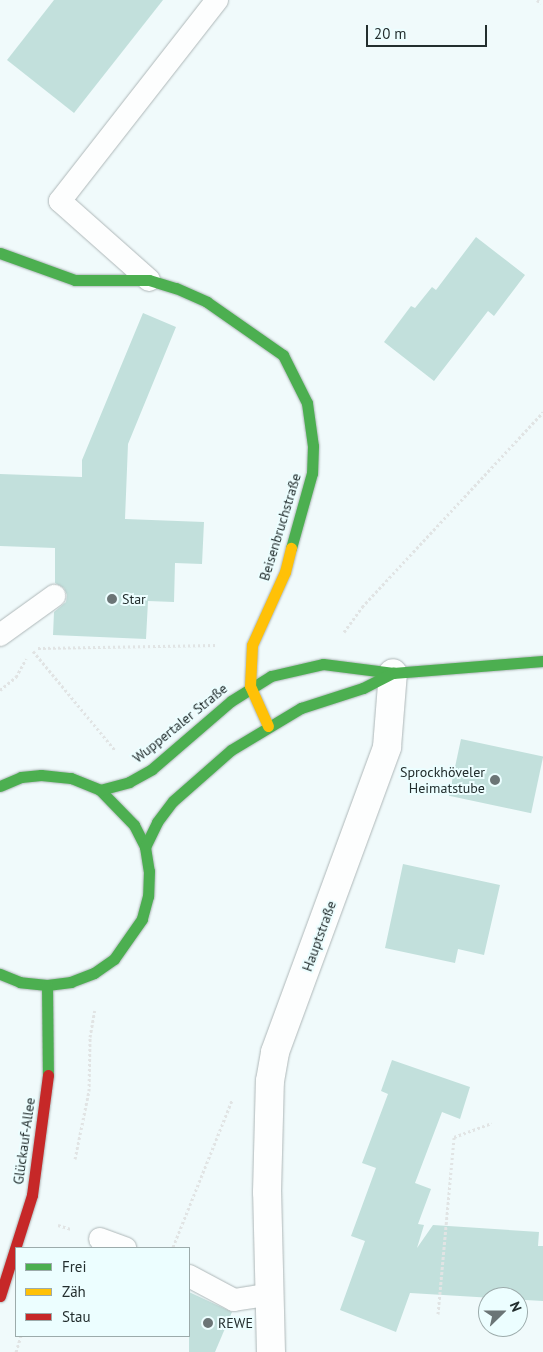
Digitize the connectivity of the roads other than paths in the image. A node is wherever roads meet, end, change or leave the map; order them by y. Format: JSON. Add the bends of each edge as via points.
{"nodes":[{"id":1,"x":217,"y":0,"type":"edge"},
{"id":2,"x":0,"y":253,"type":"edge"},
{"id":3,"x":149,"y":280,"type":"junction"},
{"id":4,"x":54,"y":596,"type":"dead end"},
{"id":5,"x":0,"y":635,"type":"edge"},
{"id":6,"x":543,"y":661,"type":"edge"},
{"id":7,"x":394,"y":673,"type":"junction"},
{"id":8,"x":250,"y":686,"type":"junction"},
{"id":9,"x":268,"y":726,"type":"junction"},
{"id":10,"x":0,"y":773,"type":"edge"},
{"id":11,"x":21,"y":777,"type":"junction"},
{"id":12,"x":0,"y":786,"type":"edge"},
{"id":13,"x":100,"y":790,"type":"junction"},
{"id":14,"x":145,"y":847,"type":"junction"},
{"id":15,"x":0,"y":974,"type":"edge"},
{"id":16,"x":48,"y":985,"type":"junction"},
{"id":17,"x":100,"y":1238,"type":"dead end"},
{"id":18,"x":16,"y":1247,"type":"edge"},
{"id":19,"x":122,"y":1247,"type":"edge"},
{"id":20,"x":15,"y":1249,"type":"edge"},
{"id":21,"x":190,"y":1277,"type":"edge"},
{"id":22,"x":267,"y":1295,"type":"junction"},
{"id":23,"x":0,"y":1296,"type":"edge"},
{"id":24,"x":271,"y":1352,"type":"edge"}],
"edges":[{"from":1,"to":3,"type":"lane","via":[[60,201]]},
{"from":2,"to":3,"type":"main road","name":"Beisenbruchstraße","via":[[75,280]]},
{"from":3,"to":8,"type":"main road","name":"Beisenbruchstraße","via":[[207,302],[283,356],[307,403],[313,446],[309,491],[284,572],[252,645]]},
{"from":4,"to":5,"type":"lane"},
{"from":6,"to":7,"type":"main road"},
{"from":7,"to":8,"type":"main road","name":"Wuppertaler Straße","via":[[322,664],[271,676]]},
{"from":7,"to":9,"type":"main road","via":[[363,688],[301,708]]},
{"from":7,"to":22,"type":"street","name":"Hauptstraße","via":[[387,746],[275,1052],[270,1080]]},
{"from":8,"to":9,"type":"main road","name":"Wuppertaler Straße"},
{"from":8,"to":13,"type":"main road","name":"Wuppertaler Straße","via":[[152,769],[129,782]]},
{"from":9,"to":14,"type":"main road","via":[[198,776],[157,822]]},
{"from":10,"to":11,"type":"main road"},
{"from":11,"to":12,"type":"main road"},
{"from":11,"to":13,"type":"main road","via":[[71,778]]},
{"from":13,"to":14,"type":"main road","via":[[134,825]]},
{"from":14,"to":16,"type":"main road","via":[[149,871],[148,896],[142,920],[130,941],[114,959],[94,973],[72,982]]},
{"from":15,"to":16,"type":"main road","via":[[20,982]]},
{"from":16,"to":18,"type":"main road","name":"Glückauf-Allee","via":[[48,1078],[32,1195]]},
{"from":17,"to":19,"type":"lane"},
{"from":20,"to":23,"type":"main road","name":"Glückauf-Allee"},
{"from":21,"to":22,"type":"lane","via":[[234,1300]]},
{"from":22,"to":24,"type":"street","name":"Hauptstraße"}]}
